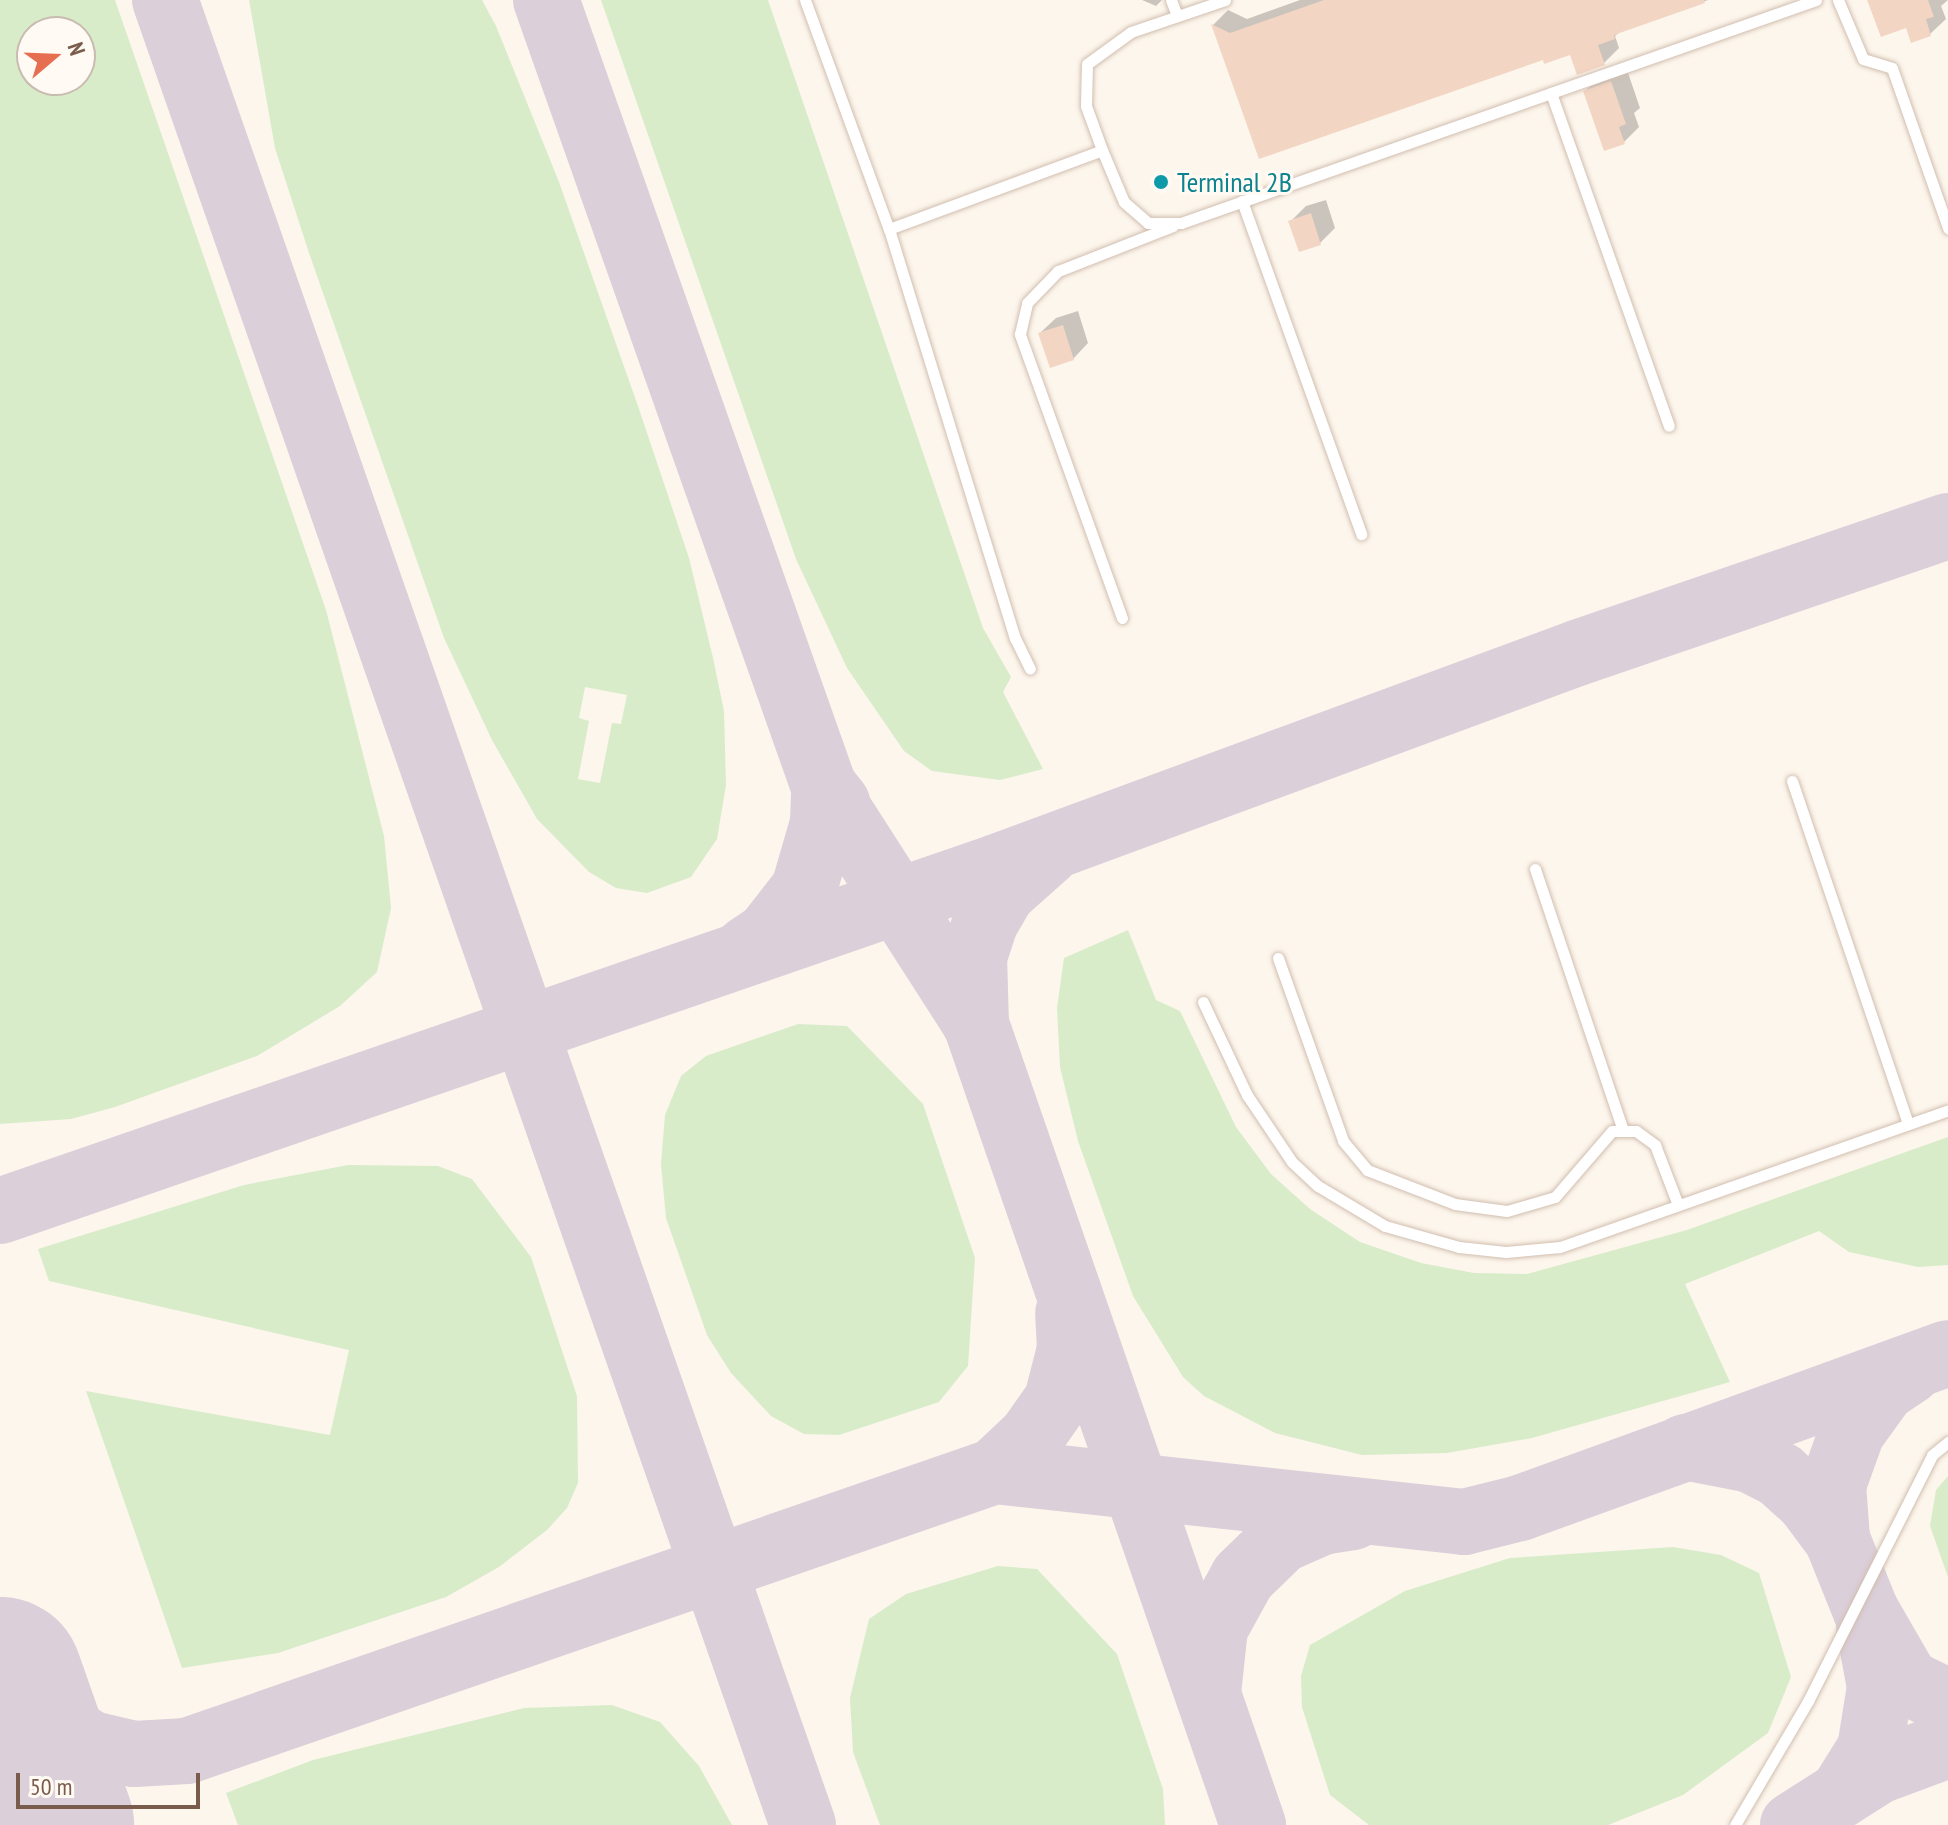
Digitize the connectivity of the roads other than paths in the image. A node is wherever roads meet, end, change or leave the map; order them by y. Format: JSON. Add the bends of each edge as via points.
{"nodes":[{"id":1,"x":805,"y":0,"type":"edge"},
{"id":2,"x":1171,"y":0,"type":"edge"},
{"id":3,"x":1225,"y":0,"type":"edge"},
{"id":4,"x":1816,"y":0,"type":"edge"},
{"id":5,"x":1838,"y":0,"type":"edge"},
{"id":6,"x":1177,"y":16,"type":"junction"},
{"id":7,"x":1551,"y":93,"type":"junction"},
{"id":8,"x":1102,"y":150,"type":"junction"},
{"id":9,"x":1242,"y":201,"type":"junction"},
{"id":10,"x":1181,"y":223,"type":"junction"},
{"id":11,"x":1948,"y":228,"type":"edge"},
{"id":12,"x":889,"y":229,"type":"junction"},
{"id":13,"x":1669,"y":426,"type":"dead end"},
{"id":14,"x":1361,"y":534,"type":"dead end"},
{"id":15,"x":1122,"y":618,"type":"dead end"},
{"id":16,"x":1030,"y":669,"type":"dead end"},
{"id":17,"x":1792,"y":781,"type":"dead end"},
{"id":18,"x":1535,"y":869,"type":"dead end"},
{"id":19,"x":1278,"y":958,"type":"dead end"},
{"id":20,"x":1203,"y":1002,"type":"dead end"},
{"id":21,"x":1948,"y":1110,"type":"edge"},
{"id":22,"x":1908,"y":1124,"type":"junction"},
{"id":23,"x":1623,"y":1131,"type":"junction"},
{"id":24,"x":1678,"y":1205,"type":"junction"},
{"id":25,"x":1948,"y":1442,"type":"edge"},
{"id":26,"x":1735,"y":1825,"type":"edge"}],
"edges":[{"from":1,"to":12,"type":"lane"},
{"from":2,"to":6,"type":"lane"},
{"from":3,"to":6,"type":"lane"},
{"from":4,"to":7,"type":"lane"},
{"from":5,"to":11,"type":"lane","via":[[1863,59],[1892,68]]},
{"from":6,"to":8,"type":"lane","via":[[1131,32],[1087,64],[1086,106]]},
{"from":7,"to":9,"type":"lane"},
{"from":7,"to":13,"type":"lane"},
{"from":8,"to":10,"type":"lane","via":[[1124,202],[1148,223]]},
{"from":8,"to":12,"type":"lane"},
{"from":9,"to":10,"type":"lane"},
{"from":9,"to":14,"type":"lane"},
{"from":10,"to":15,"type":"lane","via":[[1058,271],[1027,303],[1020,334]]},
{"from":12,"to":16,"type":"lane","via":[[1015,638]]},
{"from":17,"to":22,"type":"lane"},
{"from":18,"to":23,"type":"lane"},
{"from":19,"to":23,"type":"lane","via":[[1343,1141],[1367,1170],[1455,1204],[1507,1211],[1555,1197],[1612,1131]]},
{"from":20,"to":24,"type":"lane","via":[[1247,1095],[1292,1162],[1318,1186],[1385,1226],[1424,1240],[1506,1252],[1560,1247]]},
{"from":21,"to":22,"type":"lane"},
{"from":22,"to":24,"type":"lane"},
{"from":23,"to":24,"type":"lane","via":[[1636,1131],[1655,1145]]},
{"from":25,"to":26,"type":"lane","via":[[1932,1455],[1808,1701]]}]}
